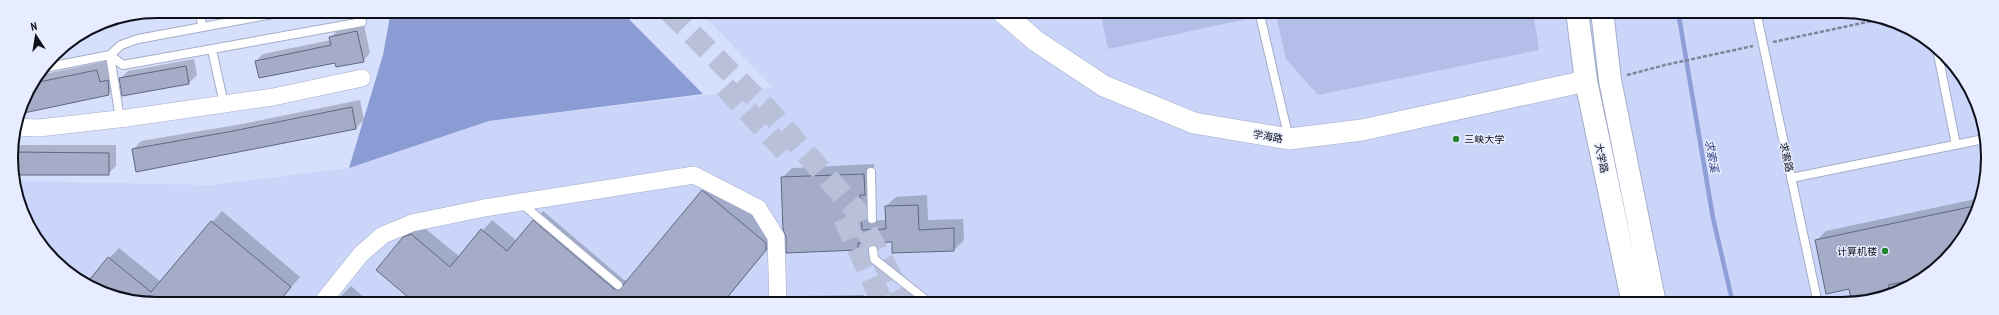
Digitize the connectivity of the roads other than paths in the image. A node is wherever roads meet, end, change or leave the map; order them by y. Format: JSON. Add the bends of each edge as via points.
{"nodes":[{"id":1,"x":201,"y":18,"type":"edge"},
{"id":2,"x":250,"y":18,"type":"edge"},
{"id":3,"x":1009,"y":18,"type":"edge"},
{"id":4,"x":1261,"y":18,"type":"edge"},
{"id":5,"x":1578,"y":18,"type":"edge"},
{"id":6,"x":1603,"y":18,"type":"edge"},
{"id":7,"x":1757,"y":18,"type":"edge"},
{"id":8,"x":362,"y":22,"type":"dead end"},
{"id":9,"x":202,"y":27,"type":"junction"},
{"id":10,"x":212,"y":50,"type":"junction"},
{"id":11,"x":110,"y":56,"type":"junction"},
{"id":12,"x":1938,"y":57,"type":"edge"},
{"id":13,"x":53,"y":66,"type":"edge"},
{"id":14,"x":362,"y":78,"type":"dead end"},
{"id":15,"x":1586,"y":81,"type":"junction"},
{"id":16,"x":224,"y":104,"type":"junction"},
{"id":17,"x":120,"y":119,"type":"junction"},
{"id":18,"x":22,"y":127,"type":"edge"},
{"id":19,"x":1289,"y":139,"type":"junction"},
{"id":20,"x":1980,"y":140,"type":"edge"},
{"id":21,"x":1956,"y":145,"type":"junction"},
{"id":22,"x":871,"y":172,"type":"dead end"},
{"id":23,"x":1791,"y":178,"type":"junction"},
{"id":24,"x":520,"y":202,"type":"junction"},
{"id":25,"x":872,"y":219,"type":"dead end"},
{"id":26,"x":873,"y":250,"type":"dead end"},
{"id":27,"x":618,"y":285,"type":"dead end"},
{"id":28,"x":327,"y":297,"type":"edge"},
{"id":29,"x":778,"y":297,"type":"edge"},
{"id":30,"x":922,"y":297,"type":"edge"},
{"id":31,"x":1632,"y":297,"type":"edge"},
{"id":32,"x":1654,"y":297,"type":"edge"},
{"id":33,"x":1816,"y":297,"type":"edge"}],
"edges":[{"from":1,"to":9,"type":"lane"},
{"from":2,"to":9,"type":"lane"},
{"from":3,"to":19,"type":"street","name":"学海路","via":[[1036,41],[1104,86],[1194,123]]},
{"from":4,"to":19,"type":"lane"},
{"from":5,"to":15,"type":"main road","name":"大学路"},
{"from":6,"to":32,"type":"main road","via":[[1610,80]]},
{"from":7,"to":23,"type":"lane","name":"求索路"},
{"from":8,"to":10,"type":"lane"},
{"from":9,"to":11,"type":"lane","via":[[138,39],[121,45]]},
{"from":10,"to":11,"type":"lane","via":[[123,64]]},
{"from":10,"to":16,"type":"lane"},
{"from":11,"to":13,"type":"lane"},
{"from":11,"to":17,"type":"lane"},
{"from":12,"to":21,"type":"lane"},
{"from":14,"to":16,"type":"street","via":[[273,97]]},
{"from":15,"to":19,"type":"street","name":"学海路","via":[[1362,130]]},
{"from":15,"to":31,"type":"main road","name":"大学路"},
{"from":16,"to":17,"type":"street"},
{"from":17,"to":18,"type":"street","via":[[39,128]]},
{"from":20,"to":21,"type":"lane"},
{"from":21,"to":23,"type":"lane"},
{"from":22,"to":25,"type":"lane"},
{"from":23,"to":33,"type":"lane","name":"求索路"},
{"from":24,"to":27,"type":"lane"},
{"from":24,"to":28,"type":"street","via":[[412,223],[383,236],[361,254]]},
{"from":24,"to":29,"type":"street","via":[[694,175],[758,208],[776,237]]},
{"from":26,"to":30,"type":"lane","via":[[874,259]]}]}
